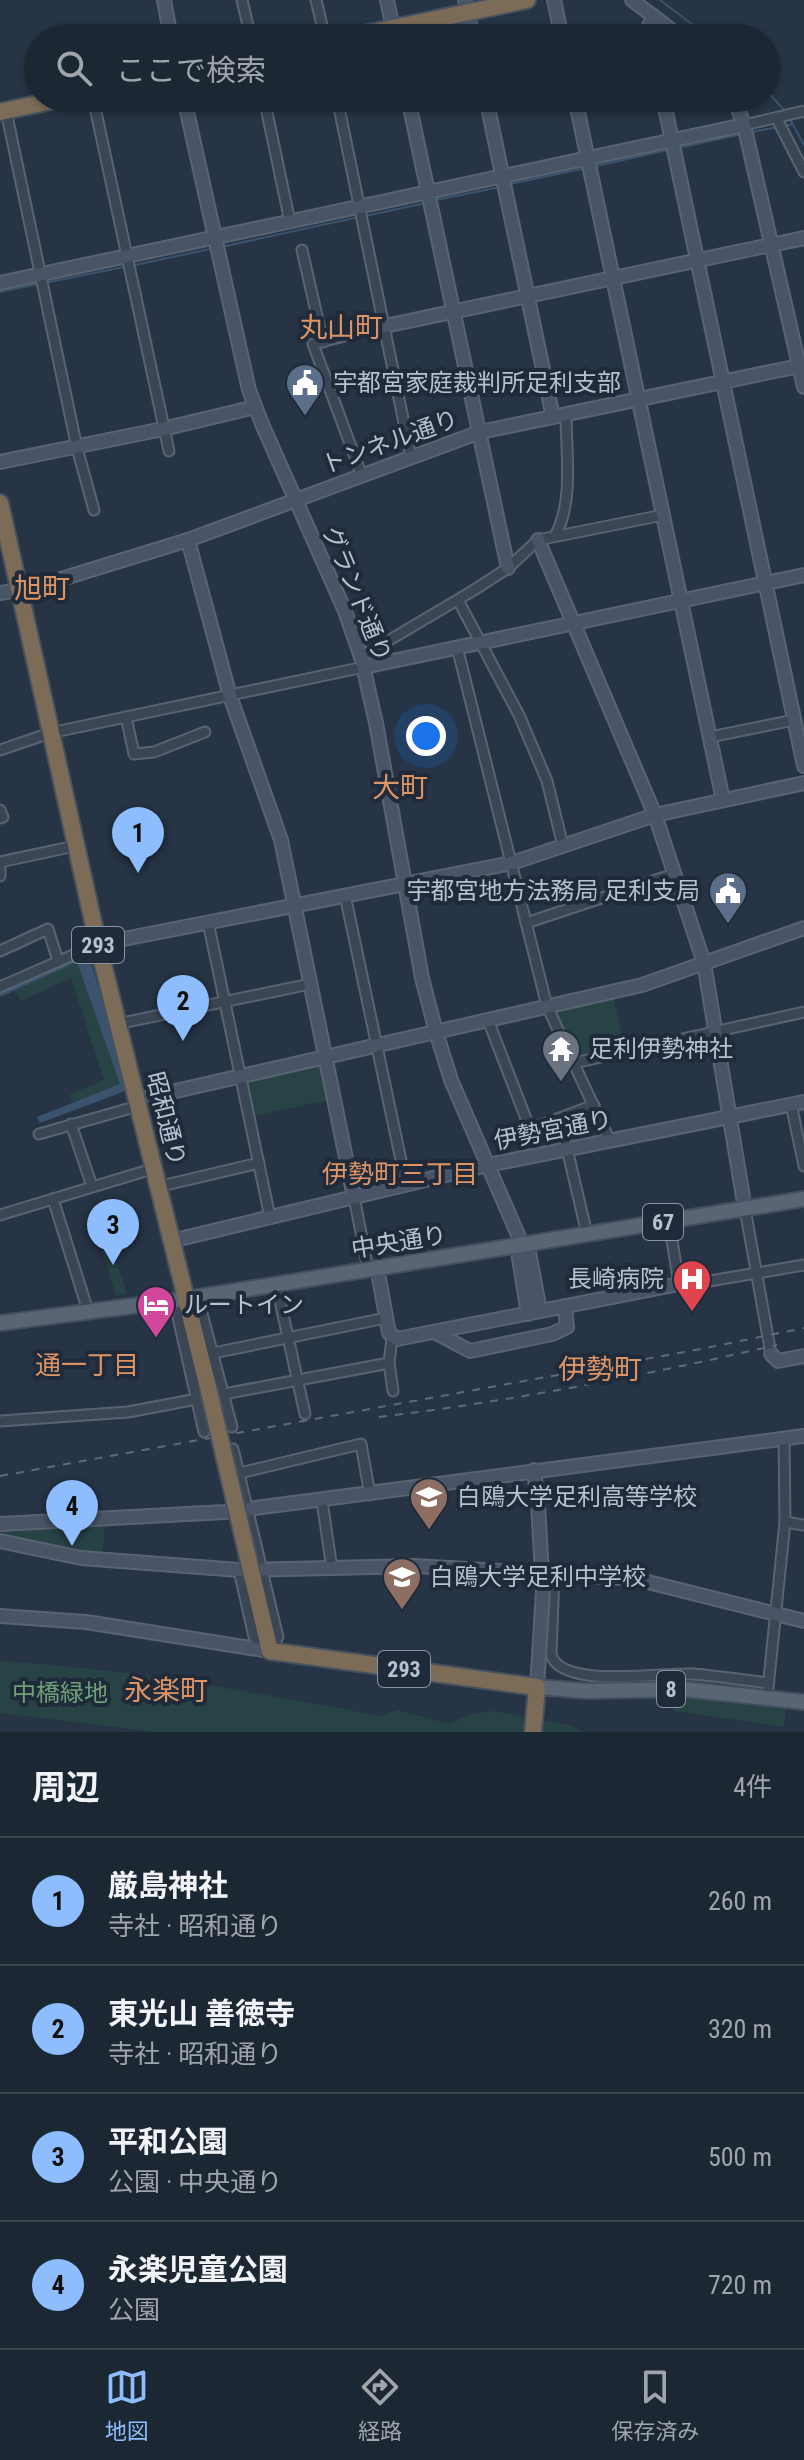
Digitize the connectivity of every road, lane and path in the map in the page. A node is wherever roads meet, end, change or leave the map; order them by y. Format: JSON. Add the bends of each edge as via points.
{"nodes":[{"id":1,"x":164,"y":0,"type":"edge"},
{"id":2,"x":242,"y":0,"type":"edge"},
{"id":3,"x":316,"y":0,"type":"edge"},
{"id":4,"x":387,"y":0,"type":"edge"},
{"id":5,"x":527,"y":0,"type":"edge"},
{"id":6,"x":554,"y":0,"type":"edge"},
{"id":7,"x":632,"y":0,"type":"edge"},
{"id":8,"x":466,"y":6,"type":"edge"},
{"id":9,"x":654,"y":17,"type":"junction"},
{"id":10,"x":168,"y":24,"type":"edge"},
{"id":11,"x":248,"y":24,"type":"edge"},
{"id":12,"x":322,"y":24,"type":"edge"},
{"id":13,"x":392,"y":24,"type":"edge"},
{"id":14,"x":418,"y":24,"type":"edge"},
{"id":15,"x":559,"y":24,"type":"edge"},
{"id":16,"x":650,"y":24,"type":"edge"},
{"id":17,"x":663,"y":24,"type":"edge"},
{"id":18,"x":24,"y":107,"type":"edge"},
{"id":19,"x":3,"y":112,"type":"edge"},
{"id":20,"x":96,"y":112,"type":"edge"},
{"id":21,"x":187,"y":112,"type":"edge"},
{"id":22,"x":267,"y":112,"type":"edge"},
{"id":23,"x":340,"y":112,"type":"edge"},
{"id":24,"x":411,"y":112,"type":"edge"},
{"id":25,"x":489,"y":112,"type":"edge"},
{"id":26,"x":578,"y":112,"type":"edge"},
{"id":27,"x":666,"y":112,"type":"edge"},
{"id":28,"x":739,"y":112,"type":"edge"},
{"id":29,"x":799,"y":112,"type":"edge"},
{"id":30,"x":779,"y":118,"type":"junction"},
{"id":31,"x":744,"y":125,"type":"junction"},
{"id":32,"x":672,"y":141,"type":"junction"},
{"id":33,"x":588,"y":159,"type":"junction"},
{"id":34,"x":804,"y":172,"type":"edge"},
{"id":35,"x":503,"y":176,"type":"junction"},
{"id":36,"x":428,"y":193,"type":"junction"},
{"id":37,"x":360,"y":207,"type":"junction"},
{"id":38,"x":290,"y":222,"type":"junction"},
{"id":39,"x":214,"y":238,"type":"junction"},
{"id":40,"x":804,"y":238,"type":"edge"},
{"id":41,"x":772,"y":245,"type":"junction"},
{"id":42,"x":302,"y":250,"type":"dead end"},
{"id":43,"x":127,"y":256,"type":"junction"},
{"id":44,"x":697,"y":261,"type":"junction"},
{"id":45,"x":40,"y":274,"type":"junction"},
{"id":46,"x":614,"y":278,"type":"junction"},
{"id":47,"x":0,"y":283,"type":"edge"},
{"id":48,"x":528,"y":296,"type":"junction"},
{"id":49,"x":454,"y":312,"type":"junction"},
{"id":50,"x":385,"y":326,"type":"junction"},
{"id":51,"x":323,"y":342,"type":"junction"},
{"id":52,"x":802,"y":366,"type":"edge"},
{"id":53,"x":723,"y":382,"type":"junction"},
{"id":54,"x":804,"y":387,"type":"edge"},
{"id":55,"x":639,"y":398,"type":"junction"},
{"id":56,"x":255,"y":407,"type":"junction"},
{"id":57,"x":560,"y":415,"type":"junction"},
{"id":58,"x":163,"y":429,"type":"junction"},
{"id":59,"x":480,"y":432,"type":"junction"},
{"id":60,"x":77,"y":448,"type":"junction"},
{"id":61,"x":169,"y":451,"type":"dead end"},
{"id":62,"x":411,"y":457,"type":"junction"},
{"id":63,"x":0,"y":462,"type":"edge"},
{"id":64,"x":362,"y":476,"type":"junction"},
{"id":65,"x":295,"y":501,"type":"junction"},
{"id":66,"x":0,"y":503,"type":"edge"},
{"id":67,"x":94,"y":510,"type":"dead end"},
{"id":68,"x":663,"y":515,"type":"junction"},
{"id":69,"x":555,"y":536,"type":"junction"},
{"id":70,"x":188,"y":540,"type":"junction"},
{"id":71,"x":538,"y":540,"type":"junction"},
{"id":72,"x":508,"y":568,"type":"junction"},
{"id":73,"x":804,"y":575,"type":"edge"},
{"id":74,"x":766,"y":583,"type":"junction"},
{"id":75,"x":19,"y":590,"type":"junction"},
{"id":76,"x":0,"y":593,"type":"edge"},
{"id":77,"x":458,"y":600,"type":"junction"},
{"id":78,"x":681,"y":601,"type":"junction"},
{"id":79,"x":575,"y":623,"type":"junction"},
{"id":80,"x":482,"y":642,"type":"junction"},
{"id":81,"x":457,"y":647,"type":"junction"},
{"id":82,"x":363,"y":662,"type":"junction"},
{"id":83,"x":230,"y":696,"type":"junction"},
{"id":84,"x":126,"y":717,"type":"junction"},
{"id":85,"x":794,"y":720,"type":"junction"},
{"id":86,"x":205,"y":732,"type":"dead end"},
{"id":87,"x":50,"y":733,"type":"junction"},
{"id":88,"x":710,"y":737,"type":"junction"},
{"id":89,"x":0,"y":750,"type":"edge"},
{"id":90,"x":804,"y":766,"type":"edge"},
{"id":91,"x":804,"y":783,"type":"edge"},
{"id":92,"x":723,"y":800,"type":"junction"},
{"id":93,"x":0,"y":810,"type":"edge"},
{"id":94,"x":655,"y":815,"type":"junction"},
{"id":95,"x":0,"y":818,"type":"edge"},
{"id":96,"x":75,"y":846,"type":"junction"},
{"id":97,"x":563,"y":846,"type":"junction"},
{"id":98,"x":512,"y":863,"type":"junction"},
{"id":99,"x":0,"y":865,"type":"edge"},
{"id":100,"x":674,"y":874,"type":"junction"},
{"id":101,"x":0,"y":876,"type":"edge"},
{"id":102,"x":404,"y":884,"type":"junction"},
{"id":103,"x":345,"y":895,"type":"junction"},
{"id":104,"x":294,"y":905,"type":"junction"},
{"id":105,"x":208,"y":922,"type":"junction"},
{"id":106,"x":526,"y":923,"type":"junction"},
{"id":107,"x":803,"y":932,"type":"edge"},
{"id":108,"x":98,"y":944,"type":"junction"},
{"id":109,"x":0,"y":951,"type":"edge"},
{"id":110,"x":58,"y":961,"type":"junction"},
{"id":111,"x":704,"y":963,"type":"junction"},
{"id":112,"x":310,"y":984,"type":"junction"},
{"id":113,"x":0,"y":987,"type":"edge"},
{"id":114,"x":226,"y":1002,"type":"junction"},
{"id":115,"x":547,"y":1006,"type":"junction"},
{"id":116,"x":804,"y":1012,"type":"edge"},
{"id":117,"x":488,"y":1020,"type":"junction"},
{"id":118,"x":117,"y":1024,"type":"junction"},
{"id":119,"x":436,"y":1032,"type":"junction"},
{"id":120,"x":716,"y":1032,"type":"junction"},
{"id":121,"x":377,"y":1046,"type":"junction"},
{"id":122,"x":326,"y":1057,"type":"junction"},
{"id":123,"x":574,"y":1063,"type":"junction"},
{"id":124,"x":240,"y":1076,"type":"junction"},
{"id":125,"x":137,"y":1103,"type":"junction"},
{"id":126,"x":798,"y":1103,"type":"edge"},
{"id":127,"x":594,"y":1105,"type":"junction"},
{"id":128,"x":729,"y":1116,"type":"junction"},
{"id":129,"x":560,"y":1119,"type":"junction"},
{"id":130,"x":71,"y":1124,"type":"junction"},
{"id":131,"x":39,"y":1134,"type":"dead end"},
{"id":132,"x":610,"y":1141,"type":"junction"},
{"id":133,"x":569,"y":1149,"type":"junction"},
{"id":134,"x":259,"y":1163,"type":"junction"},
{"id":135,"x":488,"y":1165,"type":"junction"},
{"id":136,"x":804,"y":1166,"type":"edge"},
{"id":137,"x":152,"y":1169,"type":"junction"},
{"id":138,"x":406,"y":1184,"type":"junction"},
{"id":139,"x":92,"y":1186,"type":"junction"},
{"id":140,"x":157,"y":1187,"type":"junction"},
{"id":141,"x":354,"y":1197,"type":"junction"},
{"id":142,"x":53,"y":1199,"type":"junction"},
{"id":143,"x":804,"y":1199,"type":"edge"},
{"id":144,"x":745,"y":1209,"type":"junction"},
{"id":145,"x":0,"y":1215,"type":"edge"},
{"id":146,"x":270,"y":1217,"type":"junction"},
{"id":147,"x":669,"y":1222,"type":"junction"},
{"id":148,"x":587,"y":1234,"type":"junction"},
{"id":149,"x":171,"y":1241,"type":"junction"},
{"id":150,"x":522,"y":1244,"type":"junction"},
{"id":151,"x":804,"y":1265,"type":"edge"},
{"id":152,"x":373,"y":1268,"type":"junction"},
{"id":153,"x":756,"y":1274,"type":"junction"},
{"id":154,"x":276,"y":1283,"type":"junction"},
{"id":155,"x":679,"y":1284,"type":"junction"},
{"id":156,"x":186,"y":1299,"type":"junction"},
{"id":157,"x":565,"y":1306,"type":"junction"},
{"id":158,"x":88,"y":1311,"type":"junction"},
{"id":159,"x":534,"y":1313,"type":"junction"},
{"id":160,"x":386,"y":1318,"type":"junction"},
{"id":161,"x":498,"y":1321,"type":"junction"},
{"id":162,"x":0,"y":1323,"type":"edge"},
{"id":163,"x":436,"y":1333,"type":"junction"},
{"id":164,"x":289,"y":1338,"type":"junction"},
{"id":165,"x":392,"y":1338,"type":"junction"},
{"id":166,"x":502,"y":1343,"type":"junction"},
{"id":167,"x":213,"y":1353,"type":"junction"},
{"id":168,"x":771,"y":1354,"type":"joint"},
{"id":169,"x":804,"y":1356,"type":"edge"},
{"id":170,"x":389,"y":1363,"type":"junction"},
{"id":171,"x":298,"y":1380,"type":"junction"},
{"id":172,"x":393,"y":1391,"type":"dead end"},
{"id":173,"x":209,"y":1394,"type":"junction"},
{"id":174,"x":305,"y":1414,"type":"dead end"},
{"id":175,"x":0,"y":1421,"type":"edge"},
{"id":176,"x":232,"y":1427,"type":"dead end"},
{"id":177,"x":204,"y":1432,"type":"dead end"},
{"id":178,"x":804,"y":1436,"type":"edge"},
{"id":179,"x":784,"y":1439,"type":"junction"},
{"id":180,"x":233,"y":1449,"type":"dead end"},
{"id":181,"x":534,"y":1470,"type":"junction"},
{"id":182,"x":240,"y":1473,"type":"junction"},
{"id":183,"x":370,"y":1495,"type":"junction"},
{"id":184,"x":322,"y":1501,"type":"junction"},
{"id":185,"x":249,"y":1509,"type":"junction"},
{"id":186,"x":785,"y":1522,"type":"junction"},
{"id":187,"x":0,"y":1524,"type":"edge"},
{"id":188,"x":804,"y":1525,"type":"edge"},
{"id":189,"x":0,"y":1541,"type":"edge"},
{"id":190,"x":332,"y":1569,"type":"junction"},
{"id":191,"x":251,"y":1573,"type":"junction"},
{"id":192,"x":554,"y":1574,"type":"junction"},
{"id":193,"x":774,"y":1614,"type":"junction"},
{"id":194,"x":0,"y":1616,"type":"edge"},
{"id":195,"x":804,"y":1621,"type":"edge"},
{"id":196,"x":270,"y":1651,"type":"junction"},
{"id":197,"x":768,"y":1690,"type":"junction"},
{"id":198,"x":536,"y":1694,"type":"junction"},
{"id":199,"x":804,"y":1702,"type":"edge"},
{"id":200,"x":533,"y":1732,"type":"edge"}],
"edges":[{"from":1,"to":10,"type":"street"},
{"from":2,"to":11,"type":"street"},
{"from":3,"to":12,"type":"street"},
{"from":4,"to":13,"type":"street"},
{"from":5,"to":8,"type":"highway"},
{"from":6,"to":15,"type":"street"},
{"from":7,"to":9,"type":"street"},
{"from":8,"to":14,"type":"highway"},
{"from":9,"to":16,"type":"street"},
{"from":9,"to":17,"type":"street"},
{"from":18,"to":19,"type":"highway"},
{"from":19,"to":45,"type":"street"},
{"from":20,"to":43,"type":"street"},
{"from":21,"to":39,"type":"street","name":"グランド通り"},
{"from":22,"to":38,"type":"street"},
{"from":23,"to":37,"type":"street"},
{"from":24,"to":36,"type":"street"},
{"from":25,"to":35,"type":"street"},
{"from":26,"to":33,"type":"street"},
{"from":27,"to":32,"type":"street"},
{"from":28,"to":31,"type":"street"},
{"from":29,"to":30,"type":"street"},
{"from":30,"to":31,"type":"street"},
{"from":30,"to":34,"type":"street"},
{"from":31,"to":32,"type":"street"},
{"from":31,"to":41,"type":"street"},
{"from":32,"to":33,"type":"street"},
{"from":32,"to":44,"type":"street"},
{"from":33,"to":35,"type":"street"},
{"from":33,"to":46,"type":"street"},
{"from":35,"to":36,"type":"street"},
{"from":35,"to":48,"type":"street"},
{"from":36,"to":37,"type":"street"},
{"from":36,"to":49,"type":"street"},
{"from":37,"to":38,"type":"street"},
{"from":37,"to":50,"type":"street"},
{"from":38,"to":39,"type":"street"},
{"from":39,"to":43,"type":"street"},
{"from":39,"to":56,"type":"street","name":"グランド通り"},
{"from":40,"to":41,"type":"street"},
{"from":41,"to":44,"type":"street"},
{"from":41,"to":52,"type":"street"},
{"from":42,"to":51,"type":"street"},
{"from":43,"to":45,"type":"street"},
{"from":43,"to":58,"type":"street"},
{"from":44,"to":46,"type":"street"},
{"from":44,"to":53,"type":"street"},
{"from":45,"to":47,"type":"street"},
{"from":45,"to":60,"type":"street"},
{"from":46,"to":48,"type":"street"},
{"from":46,"to":55,"type":"street"},
{"from":48,"to":49,"type":"street"},
{"from":48,"to":57,"type":"street"},
{"from":49,"to":50,"type":"street"},
{"from":49,"to":59,"type":"street"},
{"from":50,"to":51,"type":"street"},
{"from":50,"to":62,"type":"street"},
{"from":51,"to":64,"type":"street","via":[[313,344]]},
{"from":52,"to":53,"type":"street","name":"トンネル通り"},
{"from":52,"to":54,"type":"street"},
{"from":53,"to":55,"type":"street","name":"トンネル通り"},
{"from":53,"to":74,"type":"street"},
{"from":55,"to":57,"type":"street","name":"トンネル通り"},
{"from":55,"to":68,"type":"street"},
{"from":56,"to":58,"type":"street"},
{"from":56,"to":65,"type":"street","name":"グランド通り"},
{"from":57,"to":59,"type":"street","name":"トンネル通り"},
{"from":57,"to":69,"type":"street","via":[[567,469],[563,521]]},
{"from":58,"to":60,"type":"street"},
{"from":58,"to":61,"type":"street"},
{"from":59,"to":62,"type":"street","name":"トンネル通り"},
{"from":59,"to":72,"type":"street"},
{"from":60,"to":63,"type":"street"},
{"from":60,"to":67,"type":"street"},
{"from":62,"to":64,"type":"street","name":"トンネル通り"},
{"from":64,"to":65,"type":"street","name":"トンネル通り"},
{"from":65,"to":70,"type":"street","name":"トンネル通り"},
{"from":65,"to":82,"type":"street","name":"グランド通り"},
{"from":66,"to":75,"type":"highway","name":"昭和通り","number":"293"},
{"from":68,"to":69,"type":"street"},
{"from":68,"to":78,"type":"street"},
{"from":69,"to":71,"type":"street"},
{"from":70,"to":75,"type":"street","name":"トンネル通り"},
{"from":70,"to":83,"type":"street"},
{"from":71,"to":72,"type":"street"},
{"from":71,"to":79,"type":"street"},
{"from":72,"to":77,"type":"street"},
{"from":73,"to":74,"type":"street"},
{"from":74,"to":78,"type":"street"},
{"from":74,"to":85,"type":"street"},
{"from":75,"to":76,"type":"street","name":"トンネル通り"},
{"from":75,"to":87,"type":"highway","name":"昭和通り","number":"293"},
{"from":77,"to":80,"type":"street"},
{"from":77,"to":82,"type":"street"},
{"from":78,"to":79,"type":"street"},
{"from":78,"to":88,"type":"street"},
{"from":79,"to":80,"type":"street"},
{"from":79,"to":94,"type":"street"},
{"from":80,"to":81,"type":"street"},
{"from":80,"to":97,"type":"street","via":[[547,781]]},
{"from":81,"to":82,"type":"street"},
{"from":81,"to":98,"type":"street"},
{"from":82,"to":83,"type":"street"},
{"from":82,"to":102,"type":"street","name":"グランド通り"},
{"from":83,"to":84,"type":"street"},
{"from":83,"to":104,"type":"street","via":[[281,840]]},
{"from":84,"to":86,"type":"street","via":[[134,754],[154,752]]},
{"from":84,"to":87,"type":"street"},
{"from":85,"to":88,"type":"street"},
{"from":85,"to":90,"type":"street"},
{"from":87,"to":89,"type":"street"},
{"from":87,"to":96,"type":"highway","name":"昭和通り","number":"293"},
{"from":88,"to":92,"type":"street"},
{"from":91,"to":92,"type":"street"},
{"from":92,"to":94,"type":"street"},
{"from":93,"to":95,"type":"street"},
{"from":94,"to":97,"type":"street"},
{"from":94,"to":100,"type":"street"},
{"from":96,"to":99,"type":"street"},
{"from":96,"to":108,"type":"highway","name":"昭和通り","number":"293"},
{"from":97,"to":98,"type":"street"},
{"from":98,"to":102,"type":"street"},
{"from":98,"to":106,"type":"street"},
{"from":99,"to":101,"type":"street"},
{"from":100,"to":106,"type":"street"},
{"from":100,"to":111,"type":"street"},
{"from":102,"to":103,"type":"street"},
{"from":102,"to":119,"type":"street","name":"グランド通り"},
{"from":103,"to":104,"type":"street"},
{"from":103,"to":121,"type":"street"},
{"from":104,"to":105,"type":"street"},
{"from":104,"to":112,"type":"street"},
{"from":105,"to":108,"type":"street"},
{"from":105,"to":114,"type":"street"},
{"from":106,"to":115,"type":"street"},
{"from":107,"to":111,"type":"street"},
{"from":108,"to":110,"type":"street"},
{"from":108,"to":118,"type":"highway","name":"昭和通り","number":"293"},
{"from":109,"to":110,"type":"street","via":[[48,929]]},
{"from":110,"to":113,"type":"street"},
{"from":111,"to":115,"type":"street","via":[[642,985]]},
{"from":111,"to":120,"type":"street"},
{"from":112,"to":114,"type":"street"},
{"from":112,"to":122,"type":"street"},
{"from":114,"to":118,"type":"street"},
{"from":114,"to":124,"type":"street"},
{"from":115,"to":117,"type":"street"},
{"from":115,"to":123,"type":"street"},
{"from":116,"to":120,"type":"street"},
{"from":117,"to":119,"type":"street"},
{"from":117,"to":129,"type":"street","via":[[530,1129]]},
{"from":118,"to":125,"type":"highway","name":"昭和通り","number":"293"},
{"from":119,"to":121,"type":"street"},
{"from":119,"to":135,"type":"street","name":"グランド通り"},
{"from":120,"to":123,"type":"street"},
{"from":120,"to":128,"type":"street"},
{"from":121,"to":122,"type":"street"},
{"from":121,"to":138,"type":"street"},
{"from":122,"to":124,"type":"street"},
{"from":122,"to":141,"type":"street"},
{"from":123,"to":127,"type":"street"},
{"from":124,"to":125,"type":"street"},
{"from":124,"to":134,"type":"street"},
{"from":125,"to":130,"type":"street"},
{"from":125,"to":137,"type":"highway","name":"昭和通り","number":"293"},
{"from":126,"to":128,"type":"street","name":"伊勢宮通り"},
{"from":126,"to":136,"type":"street"},
{"from":127,"to":129,"type":"street"},
{"from":127,"to":132,"type":"street"},
{"from":128,"to":132,"type":"street","name":"伊勢宮通り"},
{"from":128,"to":144,"type":"street"},
{"from":129,"to":133,"type":"street"},
{"from":130,"to":131,"type":"street"},
{"from":130,"to":139,"type":"street"},
{"from":132,"to":133,"type":"street","name":"伊勢宮通り"},
{"from":133,"to":135,"type":"street","name":"伊勢宮通り"},
{"from":133,"to":148,"type":"street"},
{"from":134,"to":140,"type":"street"},
{"from":134,"to":146,"type":"street"},
{"from":135,"to":138,"type":"street","name":"伊勢宮通り"},
{"from":135,"to":150,"type":"street","name":"グランド通り"},
{"from":137,"to":139,"type":"street"},
{"from":137,"to":140,"type":"highway","name":"昭和通り","number":"293"},
{"from":138,"to":141,"type":"street","name":"伊勢宮通り"},
{"from":139,"to":142,"type":"street"},
{"from":140,"to":149,"type":"highway","name":"昭和通り","number":"293"},
{"from":141,"to":146,"type":"street","name":"伊勢宮通り"},
{"from":141,"to":152,"type":"street"},
{"from":142,"to":145,"type":"street"},
{"from":142,"to":158,"type":"street"},
{"from":143,"to":144,"type":"main road","name":"中央通り","number":"67"},
{"from":144,"to":147,"type":"main road","name":"中央通り","number":"67"},
{"from":144,"to":153,"type":"street"},
{"from":146,"to":149,"type":"street","name":"伊勢宮通り"},
{"from":147,"to":148,"type":"main road","name":"中央通り","number":"67"},
{"from":147,"to":155,"type":"street"},
{"from":148,"to":150,"type":"main road","name":"中央通り","number":"67"},
{"from":149,"to":156,"type":"highway","name":"昭和通り","number":"293"},
{"from":150,"to":152,"type":"main road","name":"中央通り","number":"67"},
{"from":150,"to":159,"type":"street","name":"グランド通り","via":[[529,1252]]},
{"from":151,"to":153,"type":"street"},
{"from":152,"to":154,"type":"main road","name":"中央通り","number":"67"},
{"from":152,"to":160,"type":"street"},
{"from":153,"to":155,"type":"street"},
{"from":153,"to":168,"type":"street"},
{"from":154,"to":156,"type":"main road","name":"中央通り","number":"67"},
{"from":154,"to":164,"type":"street"},
{"from":155,"to":157,"type":"street"},
{"from":156,"to":158,"type":"main road","name":"中央通り","number":"67"},
{"from":156,"to":167,"type":"street","via":[[201,1310]]},
{"from":156,"to":173,"type":"highway","name":"昭和通り","number":"293"},
{"from":157,"to":159,"type":"street"},
{"from":157,"to":166,"type":"street","via":[[564,1331]]},
{"from":158,"to":162,"type":"main road","name":"中央通り","number":"67"},
{"from":159,"to":161,"type":"street"},
{"from":160,"to":164,"type":"street"},
{"from":160,"to":165,"type":"street"},
{"from":161,"to":163,"type":"street"},
{"from":161,"to":166,"type":"street"},
{"from":163,"to":165,"type":"street"},
{"from":163,"to":166,"type":"street","via":[[470,1351]]},
{"from":164,"to":167,"type":"street"},
{"from":164,"to":171,"type":"street"},
{"from":165,"to":170,"type":"street"},
{"from":167,"to":173,"type":"street"},
{"from":168,"to":169,"type":"street","via":[[778,1361]]},
{"from":170,"to":171,"type":"street"},
{"from":170,"to":172,"type":"street"},
{"from":171,"to":173,"type":"street"},
{"from":171,"to":174,"type":"street"},
{"from":173,"to":175,"type":"street","via":[[128,1412]]},
{"from":173,"to":176,"type":"street"},
{"from":173,"to":177,"type":"street"},
{"from":173,"to":191,"type":"highway","name":"昭和通り","number":"293","bridge":true},
{"from":178,"to":179,"type":"street"},
{"from":179,"to":181,"type":"street"},
{"from":179,"to":186,"type":"street"},
{"from":180,"to":182,"type":"street"},
{"from":181,"to":183,"type":"street"},
{"from":181,"to":198,"type":"street","bridge":true,"via":[[543,1591]]},
{"from":182,"to":183,"type":"street","via":[[361,1444]]},
{"from":182,"to":185,"type":"street"},
{"from":183,"to":184,"type":"street"},
{"from":184,"to":185,"type":"street"},
{"from":184,"to":190,"type":"street"},
{"from":185,"to":187,"type":"street"},
{"from":185,"to":191,"type":"street"},
{"from":186,"to":188,"type":"street"},
{"from":186,"to":193,"type":"street"},
{"from":189,"to":191,"type":"street","via":[[81,1558]]},
{"from":190,"to":191,"type":"street"},
{"from":190,"to":192,"type":"street","via":[[415,1566]]},
{"from":191,"to":196,"type":"highway","name":"昭和通り","number":"293"},
{"from":192,"to":193,"type":"street","via":[[644,1581]]},
{"from":192,"to":197,"type":"street","via":[[551,1654],[564,1671],[604,1676],[692,1674]]},
{"from":193,"to":195,"type":"street"},
{"from":193,"to":197,"type":"street"},
{"from":194,"to":196,"type":"street","via":[[86,1622]]},
{"from":196,"to":198,"type":"highway","number":"293"},
{"from":197,"to":198,"type":"main road","number":"8"},
{"from":197,"to":199,"type":"main road","number":"8"},
{"from":198,"to":200,"type":"highway"}]}
